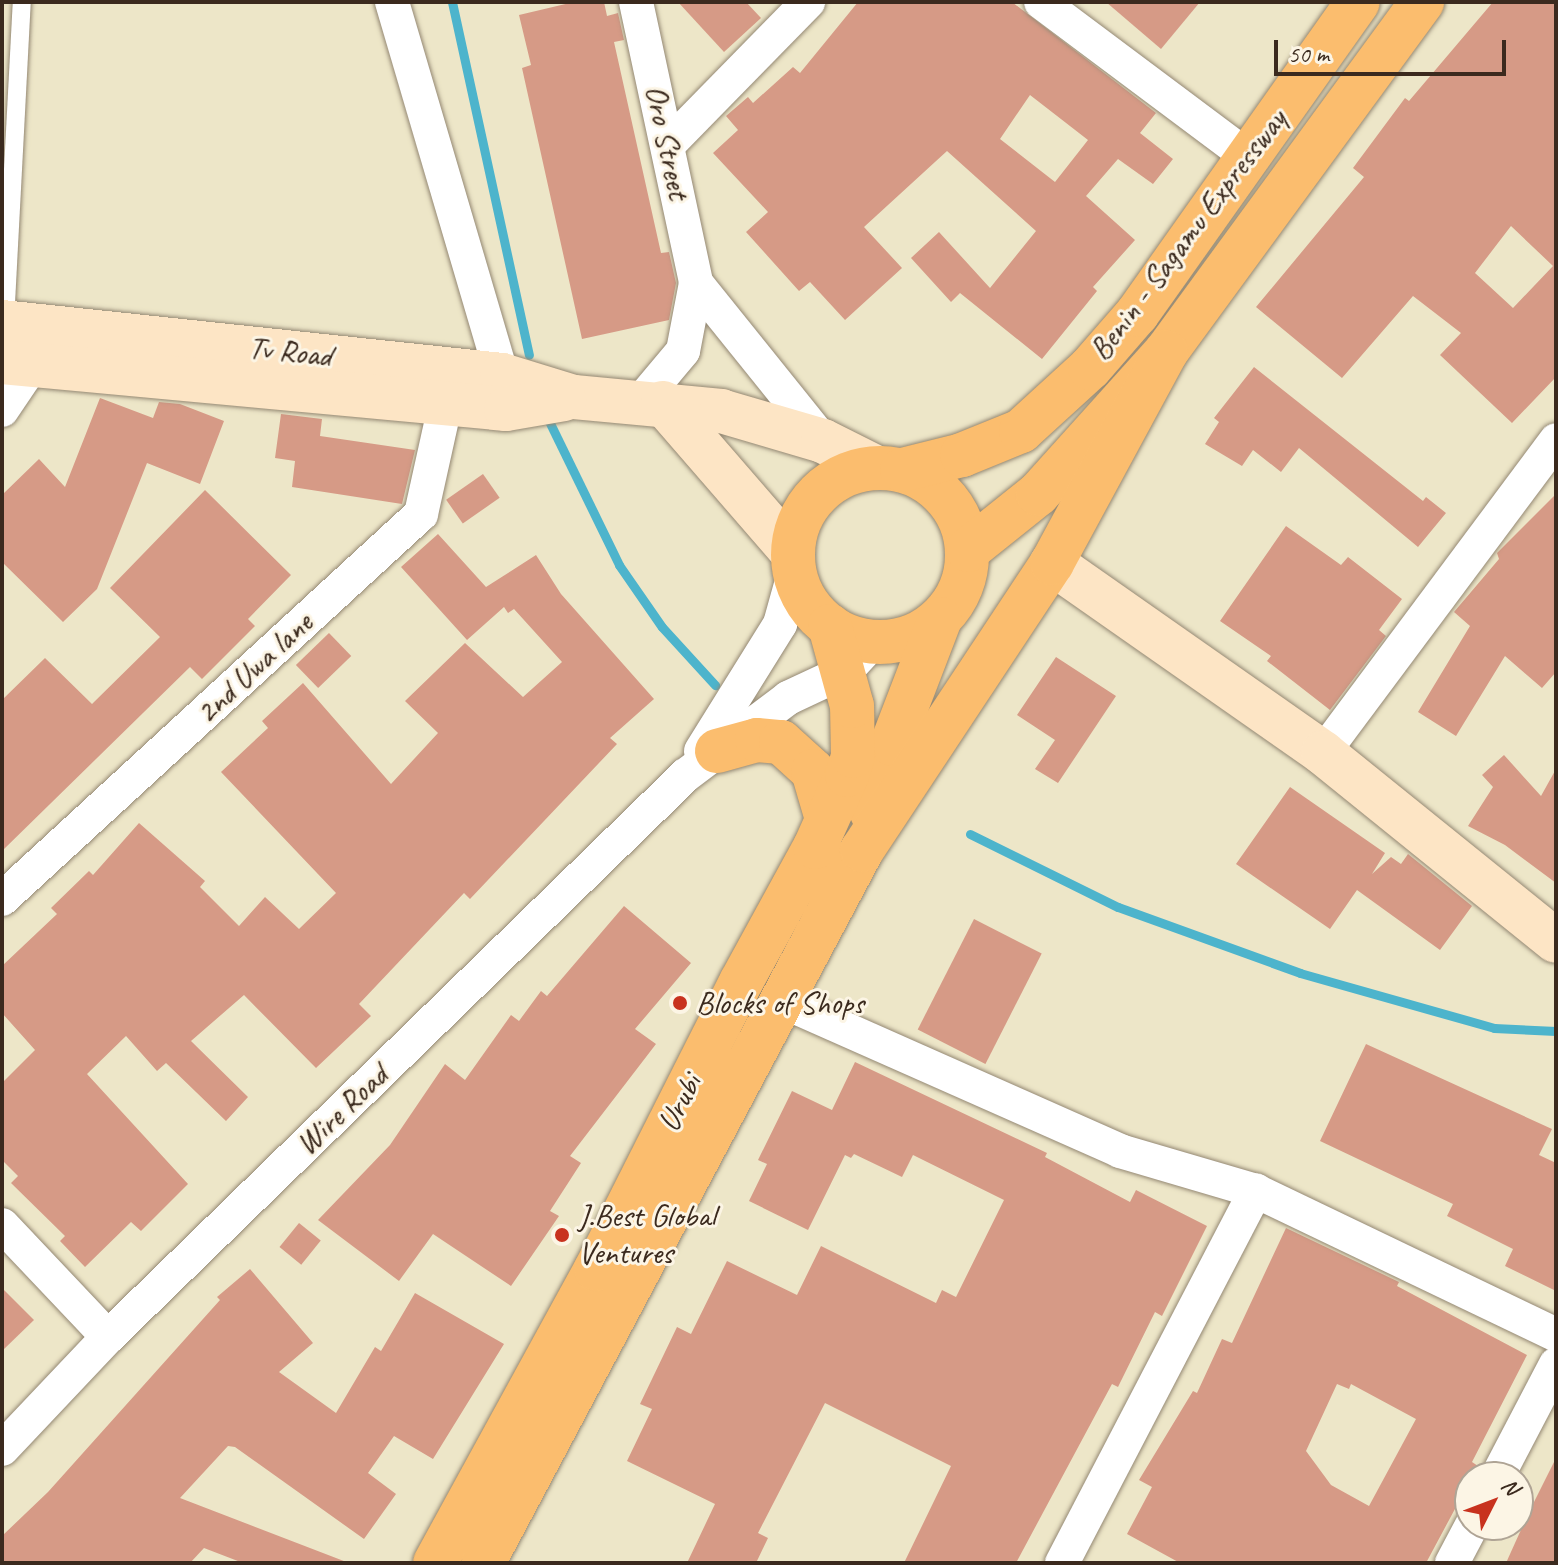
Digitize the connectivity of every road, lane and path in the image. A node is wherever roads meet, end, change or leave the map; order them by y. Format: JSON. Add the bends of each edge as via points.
{"nodes":[{"id":1,"x":22,"y":2,"type":"edge"},
{"id":2,"x":392,"y":2,"type":"edge"},
{"id":3,"x":636,"y":2,"type":"edge"},
{"id":4,"x":808,"y":2,"type":"edge"},
{"id":5,"x":1041,"y":2,"type":"edge"},
{"id":6,"x":1358,"y":2,"type":"edge"},
{"id":7,"x":1422,"y":2,"type":"edge"},
{"id":8,"x":669,"y":144,"type":"junction"},
{"id":9,"x":1248,"y":157,"type":"junction"},
{"id":10,"x":696,"y":283,"type":"junction"},
{"id":11,"x":10,"y":342,"type":"edge"},
{"id":12,"x":1166,"y":352,"type":"junction"},
{"id":13,"x":502,"y":375,"type":"junction"},
{"id":14,"x":574,"y":397,"type":"junction"},
{"id":15,"x":446,"y":401,"type":"junction"},
{"id":16,"x":652,"y":402,"type":"junction"},
{"id":17,"x":2,"y":410,"type":"edge"},
{"id":18,"x":1556,"y":440,"type":"edge"},
{"id":19,"x":823,"y":441,"type":"junction"},
{"id":20,"x":889,"y":468,"type":"junction"},
{"id":21,"x":968,"y":550,"type":"junction"},
{"id":22,"x":793,"y":563,"type":"junction"},
{"id":23,"x":1052,"y":563,"type":"junction"},
{"id":24,"x":940,"y":619,"type":"junction"},
{"id":25,"x":859,"y":656,"type":"junction"},
{"id":26,"x":1323,"y":753,"type":"junction"},
{"id":27,"x":701,"y":763,"type":"junction"},
{"id":28,"x":827,"y":819,"type":"junction"},
{"id":29,"x":862,"y":850,"type":"junction"},
{"id":30,"x":2,"y":899,"type":"edge"},
{"id":31,"x":1556,"y":941,"type":"edge"},
{"id":32,"x":782,"y":1001,"type":"junction"},
{"id":33,"x":1256,"y":1191,"type":"junction"},
{"id":34,"x":2,"y":1225,"type":"edge"},
{"id":35,"x":1556,"y":1335,"type":"edge"},
{"id":36,"x":108,"y":1337,"type":"junction"},
{"id":37,"x":1556,"y":1364,"type":"edge"},
{"id":38,"x":2,"y":1449,"type":"edge"},
{"id":39,"x":1505,"y":1461,"type":"edge"},
{"id":40,"x":1464,"y":1541,"type":"edge"},
{"id":41,"x":435,"y":1563,"type":"edge"},
{"id":42,"x":483,"y":1563,"type":"edge"},
{"id":43,"x":1062,"y":1563,"type":"edge"},
{"id":44,"x":1452,"y":1563,"type":"edge"}],
"edges":[{"from":1,"to":11,"type":"lane"},
{"from":2,"to":13,"type":"street"},
{"from":3,"to":8,"type":"street","name":"Oro Street"},
{"from":4,"to":8,"type":"street"},
{"from":5,"to":9,"type":"street"},
{"from":6,"to":9,"type":"highway","name":"Benin - Sagamu Expressway"},
{"from":7,"to":12,"type":"highway"},
{"from":8,"to":10,"type":"street","name":"Oro Street"},
{"from":9,"to":20,"type":"highway","name":"Benin - Sagamu Expressway","via":[[1137,314],[1021,431],[962,455]]},
{"from":10,"to":16,"type":"street","name":"Oro Street","via":[[683,351]]},
{"from":10,"to":19,"type":"street","name":"Oro Street"},
{"from":11,"to":13,"type":"street","name":"Tv Road"},
{"from":11,"to":15,"type":"street","name":"Tv Road"},
{"from":11,"to":17,"type":"street"},
{"from":12,"to":21,"type":"highway","via":[[1038,494]]},
{"from":12,"to":23,"type":"highway"},
{"from":13,"to":14,"type":"street","name":"Tv Road"},
{"from":14,"to":15,"type":"street","name":"Tv Road","via":[[506,409]]},
{"from":14,"to":16,"type":"street","name":"Tv Road"},
{"from":15,"to":30,"type":"street","name":"2nd Uwa lane","via":[[421,514]]},
{"from":16,"to":19,"type":"street","name":"Tv Road","via":[[759,418]]},
{"from":16,"to":22,"type":"street"},
{"from":18,"to":26,"type":"street"},
{"from":19,"to":20,"type":"street","name":"Tv Road"},
{"from":20,"to":21,"type":"highway","via":[[928,481],[948,500],[962,523]]},
{"from":20,"to":22,"type":"highway","via":[[843,474],[817,493],[799,520]]},
{"from":21,"to":24,"type":"highway","via":[[956,599]]},
{"from":22,"to":25,"type":"highway","name":"Urubi","via":[[808,603]]},
{"from":22,"to":27,"type":"street","name":"Wire Road","via":[[780,624]]},
{"from":23,"to":26,"type":"street"},
{"from":23,"to":29,"type":"highway"},
{"from":24,"to":25,"type":"highway"},
{"from":24,"to":29,"type":"highway","via":[[892,744]]},
{"from":25,"to":27,"type":"street","name":"Wire Road","via":[[788,698]]},
{"from":25,"to":28,"type":"highway","name":"Urubi","via":[[853,756]]},
{"from":26,"to":31,"type":"street"},
{"from":27,"to":28,"type":"highway","via":[[757,740],[781,742],[813,771]]},
{"from":27,"to":36,"type":"street","name":"Wire Road"},
{"from":28,"to":41,"type":"highway","name":"Urubi","via":[[596,1269]]},
{"from":29,"to":32,"type":"highway","name":"Urubi"},
{"from":32,"to":33,"type":"street","via":[[1120,1151]]},
{"from":32,"to":42,"type":"highway","name":"Urubi"},
{"from":33,"to":35,"type":"street"},
{"from":33,"to":43,"type":"street"},
{"from":34,"to":36,"type":"street"},
{"from":36,"to":38,"type":"street","name":"Wire Road"},
{"from":37,"to":39,"type":"street"},
{"from":40,"to":44,"type":"street"}]}
